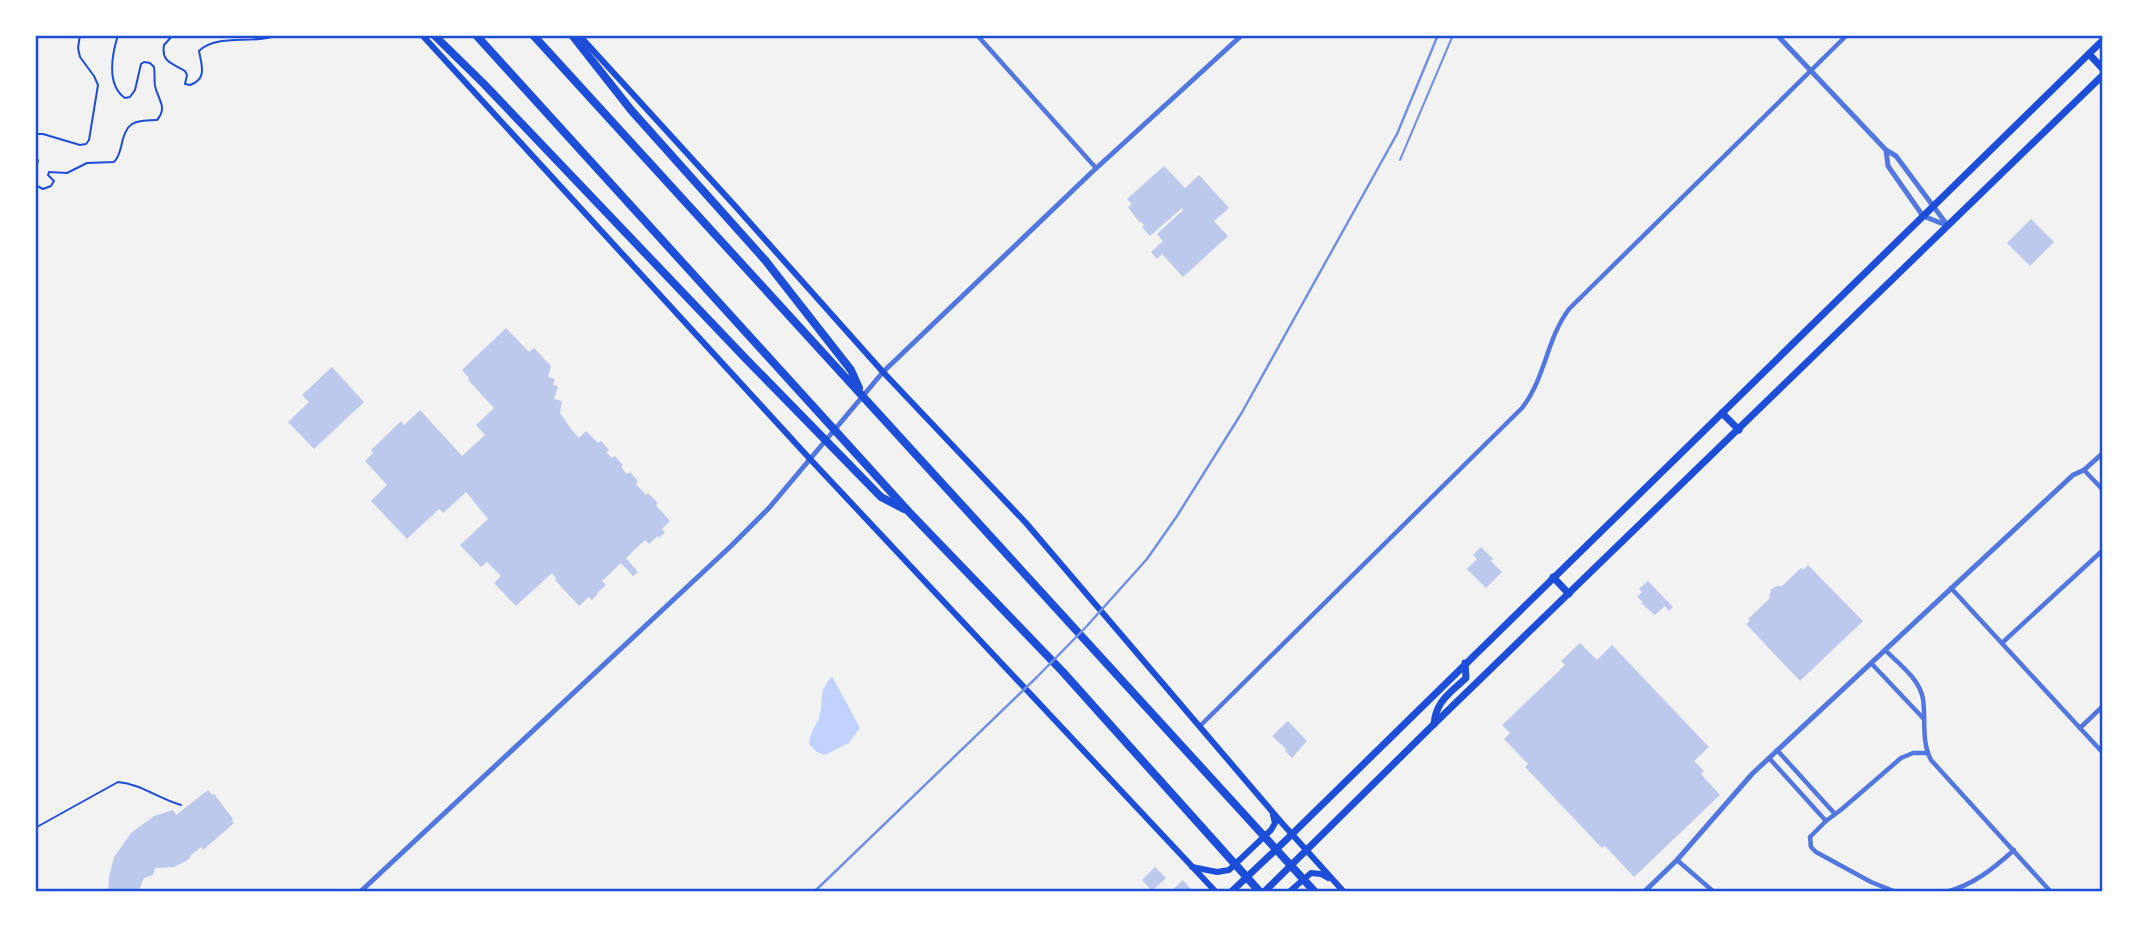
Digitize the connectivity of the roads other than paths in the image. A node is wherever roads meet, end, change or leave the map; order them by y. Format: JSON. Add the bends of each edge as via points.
{"nodes":[{"id":1,"x":422,"y":35,"type":"edge"},
{"id":2,"x":434,"y":35,"type":"edge"},
{"id":3,"x":476,"y":35,"type":"edge"},
{"id":4,"x":533,"y":35,"type":"edge"},
{"id":5,"x":572,"y":35,"type":"edge"},
{"id":6,"x":579,"y":35,"type":"edge"},
{"id":7,"x":977,"y":35,"type":"edge"},
{"id":8,"x":1242,"y":35,"type":"edge"},
{"id":9,"x":1777,"y":35,"type":"edge"},
{"id":10,"x":1847,"y":35,"type":"edge"},
{"id":11,"x":2103,"y":40,"type":"edge"},
{"id":12,"x":2090,"y":54,"type":"junction"},
{"id":13,"x":2103,"y":69,"type":"edge"},
{"id":14,"x":1811,"y":70,"type":"junction"},
{"id":15,"x":2103,"y":75,"type":"edge"},
{"id":16,"x":1885,"y":150,"type":"junction"},
{"id":17,"x":1096,"y":168,"type":"junction"},
{"id":18,"x":1933,"y":206,"type":"junction"},
{"id":19,"x":1923,"y":216,"type":"junction"},
{"id":20,"x":1948,"y":226,"type":"junction"},
{"id":21,"x":883,"y":372,"type":"junction"},
{"id":22,"x":861,"y":394,"type":"junction"},
{"id":23,"x":1722,"y":413,"type":"junction"},
{"id":24,"x":1739,"y":430,"type":"junction"},
{"id":25,"x":2103,"y":453,"type":"edge"},
{"id":26,"x":810,"y":459,"type":"junction"},
{"id":27,"x":2084,"y":470,"type":"junction"},
{"id":28,"x":2103,"y":490,"type":"edge"},
{"id":29,"x":909,"y":512,"type":"junction"},
{"id":30,"x":2103,"y":550,"type":"edge"},
{"id":31,"x":1553,"y":577,"type":"junction"},
{"id":32,"x":1951,"y":588,"type":"junction"},
{"id":33,"x":1569,"y":594,"type":"junction"},
{"id":34,"x":2002,"y":643,"type":"junction"},
{"id":35,"x":1885,"y":650,"type":"junction"},
{"id":36,"x":1465,"y":663,"type":"junction"},
{"id":37,"x":1871,"y":663,"type":"junction"},
{"id":38,"x":2103,"y":706,"type":"edge"},
{"id":39,"x":1923,"y":718,"type":"junction"},
{"id":40,"x":1434,"y":724,"type":"junction"},
{"id":41,"x":1199,"y":727,"type":"junction"},
{"id":42,"x":2080,"y":727,"type":"junction"},
{"id":43,"x":1777,"y":750,"type":"junction"},
{"id":44,"x":2103,"y":752,"type":"edge"},
{"id":45,"x":1927,"y":753,"type":"junction"},
{"id":46,"x":1769,"y":758,"type":"junction"},
{"id":47,"x":1273,"y":813,"type":"junction"},
{"id":48,"x":1835,"y":814,"type":"junction"},
{"id":49,"x":1826,"y":821,"type":"junction"},
{"id":50,"x":1292,"y":835,"type":"junction"},
{"id":51,"x":1306,"y":850,"type":"junction"},
{"id":52,"x":2014,"y":850,"type":"junction"},
{"id":53,"x":1677,"y":860,"type":"junction"},
{"id":54,"x":1192,"y":867,"type":"junction"},
{"id":55,"x":1233,"y":890,"type":"edge"},
{"id":56,"x":1343,"y":891,"type":"edge"},
{"id":57,"x":360,"y":892,"type":"edge"},
{"id":58,"x":1216,"y":892,"type":"edge"},
{"id":59,"x":1262,"y":892,"type":"edge"},
{"id":60,"x":1289,"y":892,"type":"edge"},
{"id":61,"x":1315,"y":892,"type":"edge"},
{"id":62,"x":1644,"y":892,"type":"edge"},
{"id":63,"x":1714,"y":892,"type":"edge"},
{"id":64,"x":1896,"y":892,"type":"edge"},
{"id":65,"x":1946,"y":892,"type":"edge"},
{"id":66,"x":2051,"y":892,"type":"edge"}],
"edges":[{"from":1,"to":26,"type":"main road"},
{"from":2,"to":29,"type":"highway","via":[[881,497]]},
{"from":3,"to":29,"type":"highway"},
{"from":4,"to":22,"type":"highway"},
{"from":5,"to":22,"type":"highway","via":[[631,110],[773,271],[851,370]]},
{"from":6,"to":21,"type":"main road"},
{"from":7,"to":17,"type":"street"},
{"from":8,"to":17,"type":"street"},
{"from":9,"to":14,"type":"street"},
{"from":10,"to":14,"type":"street"},
{"from":11,"to":12,"type":"main road"},
{"from":12,"to":13,"type":"main road"},
{"from":12,"to":18,"type":"main road"},
{"from":14,"to":16,"type":"street"},
{"from":14,"to":41,"type":"street","via":[[1569,309],[1553,335],[1538,383],[1522,408]]},
{"from":15,"to":20,"type":"main road"},
{"from":16,"to":18,"type":"street","via":[[1896,156]]},
{"from":16,"to":19,"type":"street","via":[[1888,166]]},
{"from":17,"to":21,"type":"street"},
{"from":18,"to":19,"type":"main road"},
{"from":18,"to":20,"type":"street"},
{"from":19,"to":20,"type":"street"},
{"from":19,"to":23,"type":"main road"},
{"from":20,"to":24,"type":"main road"},
{"from":21,"to":26,"type":"street"},
{"from":21,"to":41,"type":"main road","via":[[1026,523]]},
{"from":22,"to":61,"type":"highway"},
{"from":23,"to":24,"type":"main road"},
{"from":23,"to":31,"type":"main road"},
{"from":24,"to":33,"type":"main road"},
{"from":25,"to":27,"type":"street"},
{"from":26,"to":54,"type":"main road"},
{"from":26,"to":57,"type":"street","via":[[706,571]]},
{"from":27,"to":28,"type":"street"},
{"from":27,"to":32,"type":"street","via":[[2073,475]]},
{"from":29,"to":59,"type":"highway","via":[[1062,671]]},
{"from":30,"to":34,"type":"street"},
{"from":31,"to":33,"type":"main road"},
{"from":31,"to":36,"type":"main road"},
{"from":32,"to":34,"type":"street"},
{"from":32,"to":35,"type":"street"},
{"from":33,"to":40,"type":"main road"},
{"from":34,"to":42,"type":"street"},
{"from":35,"to":37,"type":"street"},
{"from":35,"to":39,"type":"street","via":[[1921,692]]},
{"from":36,"to":40,"type":"main road","via":[[1466,678],[1439,704]]},
{"from":36,"to":50,"type":"main road"},
{"from":37,"to":39,"type":"street"},
{"from":37,"to":43,"type":"street"},
{"from":38,"to":42,"type":"street"},
{"from":39,"to":45,"type":"street"},
{"from":40,"to":51,"type":"main road"},
{"from":41,"to":47,"type":"main road"},
{"from":42,"to":44,"type":"street"},
{"from":43,"to":46,"type":"street"},
{"from":43,"to":48,"type":"street"},
{"from":45,"to":48,"type":"street","via":[[1905,754]]},
{"from":45,"to":52,"type":"street"},
{"from":46,"to":49,"type":"street"},
{"from":46,"to":53,"type":"street"},
{"from":47,"to":50,"type":"main road"},
{"from":47,"to":54,"type":"main road","via":[[1271,830],[1229,870]]},
{"from":48,"to":49,"type":"street"},
{"from":49,"to":64,"type":"street","via":[[1810,837],[1815,852]]},
{"from":50,"to":51,"type":"main road"},
{"from":50,"to":55,"type":"main road"},
{"from":51,"to":56,"type":"main road"},
{"from":51,"to":59,"type":"main road"},
{"from":52,"to":65,"type":"street","via":[[1989,872]]},
{"from":52,"to":66,"type":"street"},
{"from":53,"to":62,"type":"street"},
{"from":53,"to":63,"type":"street"},
{"from":54,"to":58,"type":"main road"},
{"from":56,"to":60,"type":"main road","via":[[1321,874],[1311,873]]}]}
